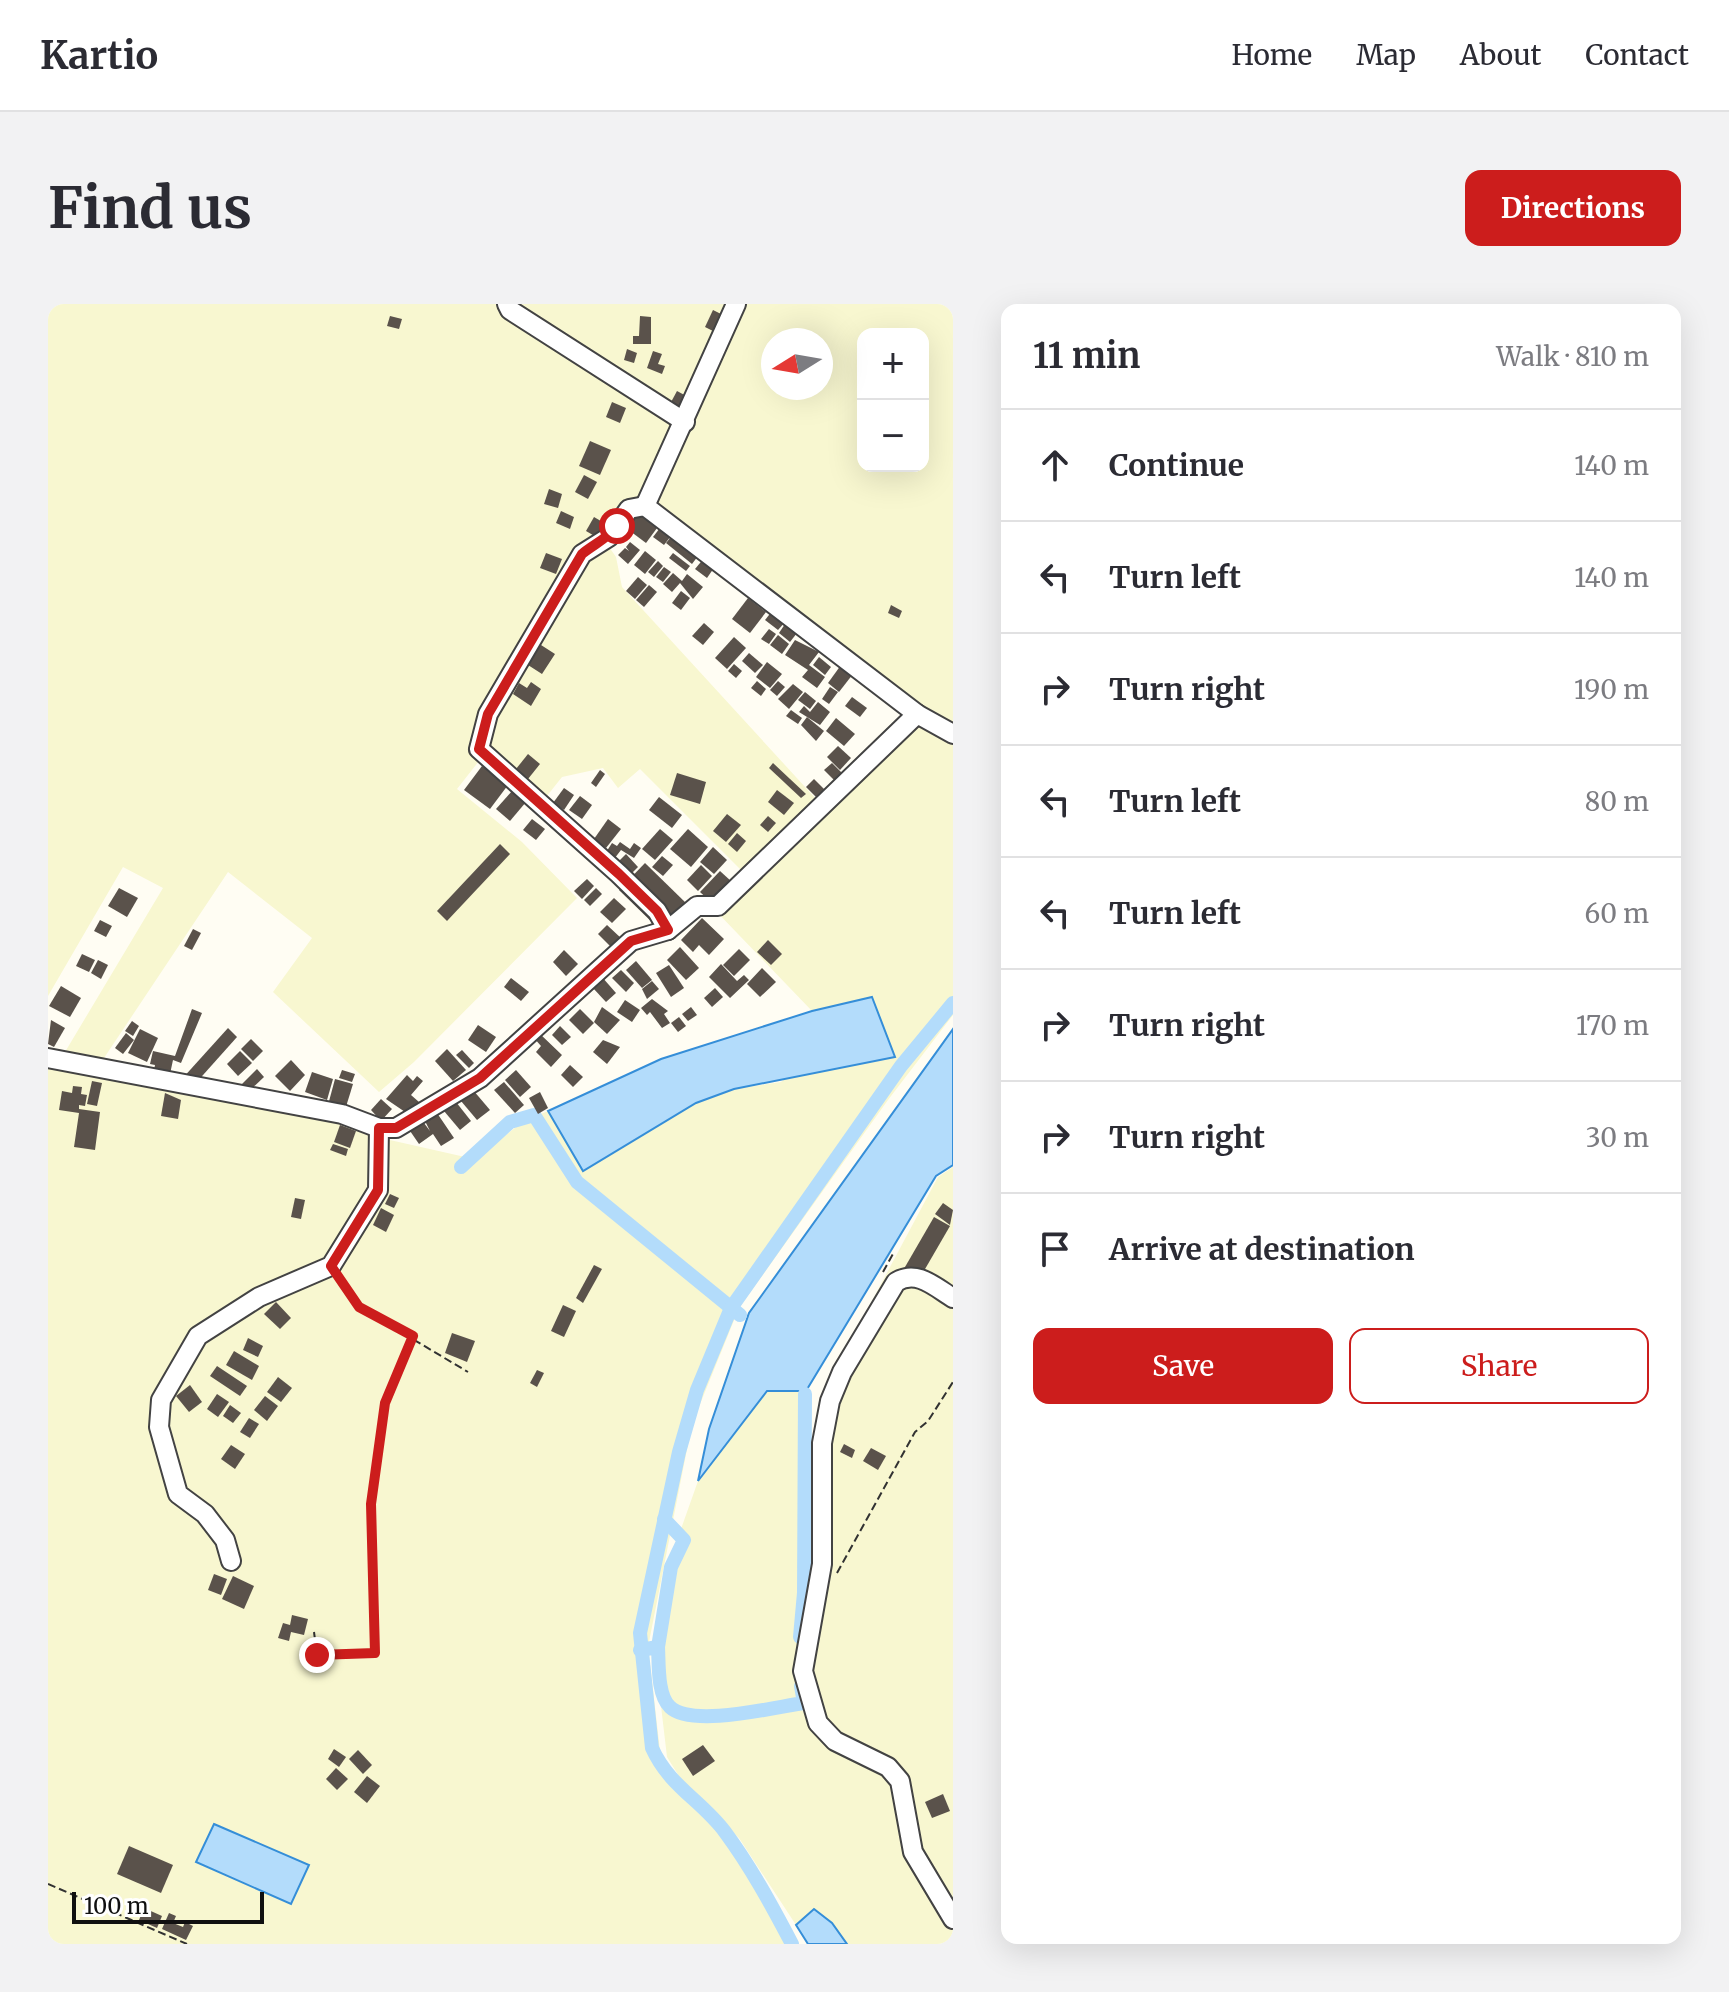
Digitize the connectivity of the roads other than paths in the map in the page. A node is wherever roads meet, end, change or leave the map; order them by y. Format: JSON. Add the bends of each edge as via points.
{"nodes":[{"id":1,"x":507,"y":304,"type":"edge"},
{"id":2,"x":736,"y":304,"type":"edge"},
{"id":3,"x":685,"y":422,"type":"junction"},
{"id":4,"x":645,"y":506,"type":"junction"},
{"id":5,"x":917,"y":714,"type":"junction"},
{"id":6,"x":953,"y":734,"type":"edge"},
{"id":7,"x":668,"y":930,"type":"junction"},
{"id":8,"x":48,"y":1058,"type":"edge"},
{"id":9,"x":379,"y":1128,"type":"junction"},
{"id":10,"x":953,"y":1298,"type":"edge"},
{"id":11,"x":231,"y":1561,"type":"dead end"},
{"id":12,"x":953,"y":1919,"type":"edge"}],
"edges":[{"from":1,"to":3,"type":"street"},
{"from":2,"to":3,"type":"street"},
{"from":3,"to":4,"type":"street"},
{"from":4,"to":5,"type":"street"},
{"from":4,"to":7,"type":"street","via":[[629,509],[609,537],[582,554],[488,714],[479,749],[628,883]]},
{"from":5,"to":6,"type":"street"},
{"from":5,"to":7,"type":"street","via":[[718,906],[697,906]]},
{"from":7,"to":9,"type":"street","via":[[631,941],[480,1078],[396,1128]]},
{"from":8,"to":9,"type":"street","via":[[342,1114]]},
{"from":9,"to":11,"type":"street","via":[[378,1190],[331,1266],[259,1297],[198,1336],[161,1400],[159,1427],[178,1494],[205,1514],[225,1540]]},
{"from":10,"to":12,"type":"street","via":[[922,1278],[896,1282],[830,1401],[822,1443],[822,1564],[803,1671],[818,1723],[835,1741],[888,1767],[900,1781],[913,1852]]}]}
